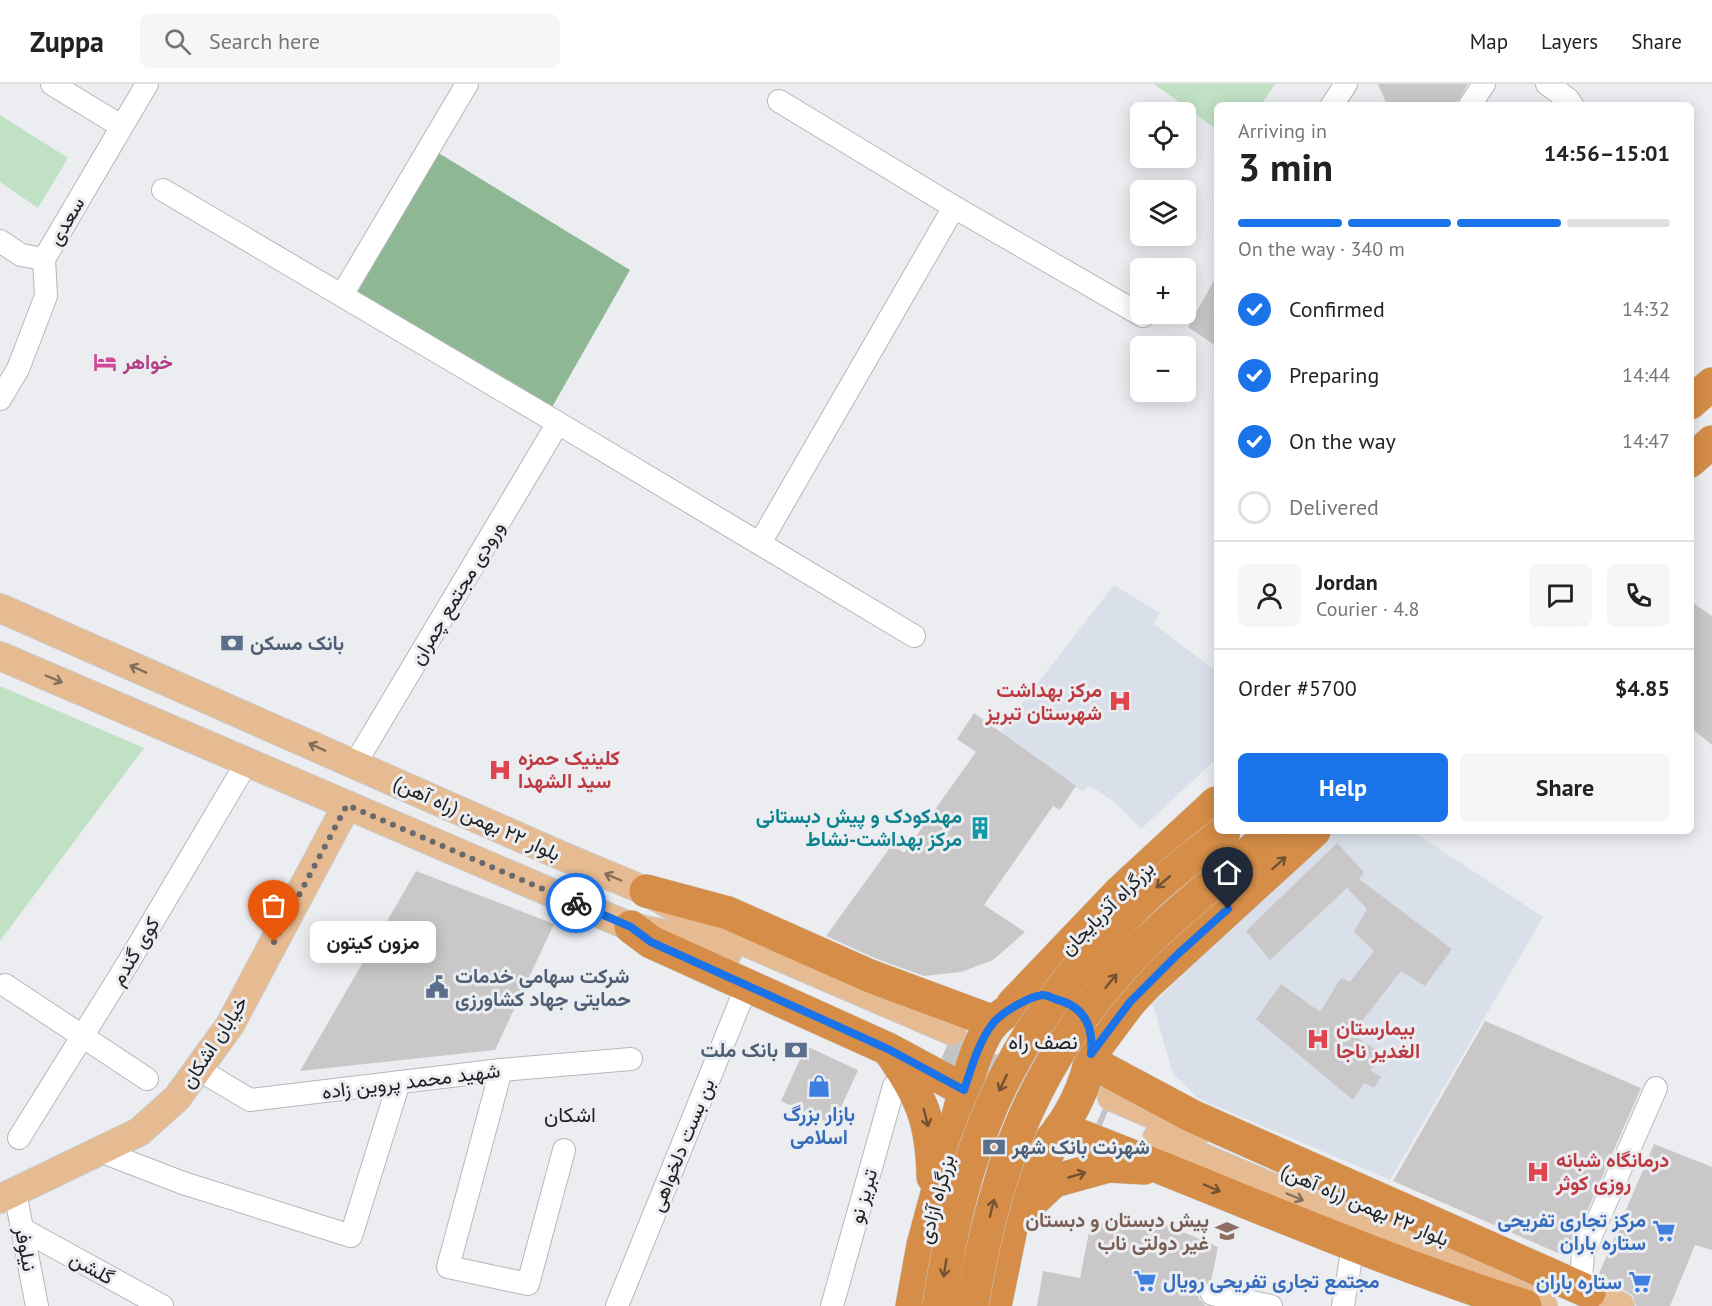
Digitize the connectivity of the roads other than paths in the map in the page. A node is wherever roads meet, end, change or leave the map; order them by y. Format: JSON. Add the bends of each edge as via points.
{"nodes":[{"id":1,"x":52,"y":84,"type":"edge"},
{"id":2,"x":147,"y":84,"type":"edge"},
{"id":3,"x":467,"y":84,"type":"edge"},
{"id":4,"x":1346,"y":84,"type":"edge"},
{"id":5,"x":1484,"y":84,"type":"edge"},
{"id":6,"x":1547,"y":84,"type":"edge"},
{"id":7,"x":779,"y":101,"type":"dead end"},
{"id":8,"x":1334,"y":102,"type":"edge"},
{"id":9,"x":1472,"y":102,"type":"edge"},
{"id":10,"x":1570,"y":102,"type":"edge"},
{"id":11,"x":121,"y":126,"type":"junction"},
{"id":12,"x":163,"y":190,"type":"dead end"},
{"id":13,"x":954,"y":207,"type":"junction"},
{"id":14,"x":0,"y":241,"type":"edge"},
{"id":15,"x":44,"y":259,"type":"junction"},
{"id":16,"x":342,"y":296,"type":"junction"},
{"id":17,"x":1130,"y":309,"type":"edge"},
{"id":18,"x":1712,"y":384,"type":"edge"},
{"id":19,"x":1,"y":394,"type":"edge"},
{"id":20,"x":1694,"y":400,"type":"edge"},
{"id":21,"x":558,"y":423,"type":"junction"},
{"id":22,"x":1712,"y":442,"type":"edge"},
{"id":23,"x":1694,"y":458,"type":"edge"},
{"id":24,"x":760,"y":543,"type":"junction"},
{"id":25,"x":0,"y":608,"type":"edge"},
{"id":26,"x":914,"y":636,"type":"dead end"},
{"id":27,"x":0,"y":656,"type":"edge"},
{"id":28,"x":247,"y":762,"type":"junction"},
{"id":29,"x":355,"y":764,"type":"junction"},
{"id":30,"x":347,"y":805,"type":"junction"},
{"id":31,"x":1214,"y":805,"type":"edge"},
{"id":32,"x":1191,"y":826,"type":"junction"},
{"id":33,"x":1221,"y":834,"type":"edge"},
{"id":34,"x":1271,"y":834,"type":"edge"},
{"id":35,"x":1311,"y":834,"type":"edge"},
{"id":36,"x":646,"y":891,"type":"junction"},
{"id":37,"x":1246,"y":893,"type":"junction"},
{"id":38,"x":631,"y":927,"type":"junction"},
{"id":39,"x":5,"y":985,"type":"dead end"},
{"id":40,"x":747,"y":985,"type":"junction"},
{"id":41,"x":998,"y":1020,"type":"junction"},
{"id":42,"x":83,"y":1036,"type":"junction"},
{"id":43,"x":888,"y":1049,"type":"junction"},
{"id":44,"x":1091,"y":1058,"type":"junction"},
{"id":45,"x":631,"y":1059,"type":"dead end"},
{"id":46,"x":198,"y":1069,"type":"junction"},
{"id":47,"x":501,"y":1070,"type":"junction"},
{"id":48,"x":147,"y":1079,"type":"dead end"},
{"id":49,"x":399,"y":1082,"type":"junction"},
{"id":50,"x":894,"y":1086,"type":"dead end"},
{"id":51,"x":1656,"y":1088,"type":"dead end"},
{"id":52,"x":964,"y":1092,"type":"junction"},
{"id":53,"x":1059,"y":1130,"type":"junction"},
{"id":54,"x":20,"y":1138,"type":"dead end"},
{"id":55,"x":564,"y":1150,"type":"dead end"},
{"id":56,"x":99,"y":1151,"type":"junction"},
{"id":57,"x":1168,"y":1169,"type":"junction"},
{"id":58,"x":8,"y":1195,"type":"edge"},
{"id":59,"x":933,"y":1205,"type":"junction"},
{"id":60,"x":1013,"y":1219,"type":"junction"},
{"id":61,"x":22,"y":1229,"type":"junction"},
{"id":62,"x":1353,"y":1246,"type":"junction"},
{"id":63,"x":1584,"y":1290,"type":"junction"},
{"id":64,"x":1212,"y":1294,"type":"dead end"},
{"id":65,"x":37,"y":1306,"type":"edge"},
{"id":66,"x":162,"y":1306,"type":"edge"},
{"id":67,"x":617,"y":1306,"type":"edge"},
{"id":68,"x":832,"y":1306,"type":"edge"},
{"id":69,"x":912,"y":1306,"type":"edge"},
{"id":70,"x":939,"y":1306,"type":"edge"},
{"id":71,"x":972,"y":1306,"type":"edge"},
{"id":72,"x":995,"y":1306,"type":"edge"},
{"id":73,"x":1271,"y":1306,"type":"edge"},
{"id":74,"x":1343,"y":1306,"type":"edge"},
{"id":75,"x":1525,"y":1306,"type":"edge"},
{"id":76,"x":1543,"y":1306,"type":"edge"},
{"id":77,"x":1620,"y":1306,"type":"edge"}],
"edges":[{"from":1,"to":11,"type":"street"},
{"from":2,"to":11,"type":"street","name":"سعدی"},
{"from":3,"to":16,"type":"street"},
{"from":4,"to":8,"type":"street"},
{"from":5,"to":9,"type":"street"},
{"from":6,"to":10,"type":"street"},
{"from":7,"to":13,"type":"street"},
{"from":11,"to":15,"type":"street","name":"سعدی"},
{"from":12,"to":16,"type":"street"},
{"from":13,"to":17,"type":"street"},
{"from":13,"to":24,"type":"street"},
{"from":14,"to":15,"type":"street","via":[[21,255]]},
{"from":15,"to":19,"type":"street","name":"سعدی","via":[[46,296],[18,369]]},
{"from":16,"to":21,"type":"street"},
{"from":18,"to":20,"type":"highway"},
{"from":21,"to":24,"type":"street"},
{"from":21,"to":29,"type":"street","name":"ورودی مجتمع چمران"},
{"from":22,"to":23,"type":"highway"},
{"from":24,"to":26,"type":"street"},
{"from":29,"to":25,"type":"main road","name":"بلوار ۲۲ بهمن (راه آهن)","one_way":true},
{"from":27,"to":28,"type":"main road","name":"بلوار ۲۲ بهمن (راه آهن)","one_way":true},
{"from":28,"to":30,"type":"main road","name":"بلوار ۲۲ بهمن (راه آهن)"},
{"from":28,"to":42,"type":"street","name":"کوی گندم"},
{"from":36,"to":29,"type":"main road","name":"بلوار ۲۲ بهمن (راه آهن)","one_way":true},
{"from":30,"to":38,"type":"main road","name":"بلوار ۲۲ بهمن (راه آهن)"},
{"from":30,"to":46,"type":"main road","name":"خیابان اشکان","via":[[230,1025]]},
{"from":31,"to":32,"type":"highway","name":"بزرگراه آذربایجان"},
{"from":32,"to":37,"type":"highway","via":[[1188,851],[1198,874],[1220,890]]},
{"from":32,"to":41,"type":"highway","name":"بزرگراه آذربایجان","via":[[1092,921]]},
{"from":33,"to":70,"type":"highway","one_way":true,"bridge":true,"via":[[1144,898],[1095,949],[1050,1005],[1012,1064],[984,1124],[963,1187]]},
{"from":71,"to":34,"type":"highway","one_way":true,"bridge":true,"via":[[995,1194],[1016,1134],[1042,1078],[1080,1019],[1120,969]]},
{"from":37,"to":35,"type":"highway","one_way":true},
{"from":36,"to":38,"type":"main road","name":"بلوار ۲۲ بهمن (راه آهن)","via":[[706,925],[949,1039],[697,942]]},
{"from":36,"to":41,"type":"highway","via":[[728,913],[870,976]]},
{"from":37,"to":44,"type":"highway","via":[[1130,1002]]},
{"from":38,"to":40,"type":"highway","via":[[651,942]]},
{"from":39,"to":42,"type":"street"},
{"from":40,"to":43,"type":"highway"},
{"from":40,"to":67,"type":"street","name":"بن بست دلخواهی"},
{"from":41,"to":44,"type":"highway","via":[[1022,1002],[1043,995],[1068,1002],[1086,1018],[1093,1037]]},
{"from":41,"to":52,"type":"highway","via":[[977,1053]]},
{"from":42,"to":48,"type":"street"},
{"from":42,"to":54,"type":"street","name":"کوی گندم"},
{"from":43,"to":52,"type":"highway"},
{"from":43,"to":59,"type":"highway","one_way":true,"via":[[923,1106],[933,1147]]},
{"from":44,"to":53,"type":"highway","via":[[1077,1097]]},
{"from":44,"to":63,"type":"highway","via":[[1192,1116]]},
{"from":45,"to":47,"type":"street","name":"شهید محمد پروین زاده"},
{"from":46,"to":49,"type":"street","name":"شهید محمد پروین زاده","via":[[250,1100]]},
{"from":46,"to":56,"type":"main road","name":"خیابان اشکان","via":[[177,1098],[139,1132]]},
{"from":47,"to":49,"type":"street","name":"شهید محمد پروین زاده"},
{"from":47,"to":55,"type":"street","via":[[448,1267],[528,1284]]},
{"from":49,"to":56,"type":"street","via":[[351,1236],[183,1183]]},
{"from":50,"to":68,"type":"street","name":"تبریز نو"},
{"from":51,"to":63,"type":"street","via":[[1583,1254]]},
{"from":52,"to":53,"type":"highway","via":[[964,1120],[974,1139],[993,1153],[1018,1157],[1040,1150]]},
{"from":52,"to":59,"type":"highway","name":"بزرگراه آزادی"},
{"from":53,"to":57,"type":"highway"},
{"from":53,"to":60,"type":"highway"},
{"from":56,"to":58,"type":"main road","name":"خیابان اشکان"},
{"from":60,"to":57,"type":"highway","one_way":true,"via":[[1054,1181],[1108,1166]]},
{"from":57,"to":62,"type":"highway","one_way":true},
{"from":58,"to":61,"type":"street","name":"نیلوفر"},
{"from":59,"to":69,"type":"highway","name":"بزرگراه آزادی"},
{"from":60,"to":72,"type":"highway"},
{"from":61,"to":65,"type":"street","name":"نیلوفر"},
{"from":61,"to":66,"type":"street","name":"گلشن"},
{"from":62,"to":74,"type":"street"},
{"from":62,"to":75,"type":"highway"},
{"from":63,"to":76,"type":"main road","name":"بلوار ۲۲ بهمن (راه آهن)","one_way":true,"via":[[1109,1107]]},
{"from":63,"to":77,"type":"main road","name":"بلوار ۲۲ بهمن (راه آهن)"},
{"from":64,"to":73,"type":"street"}]}
